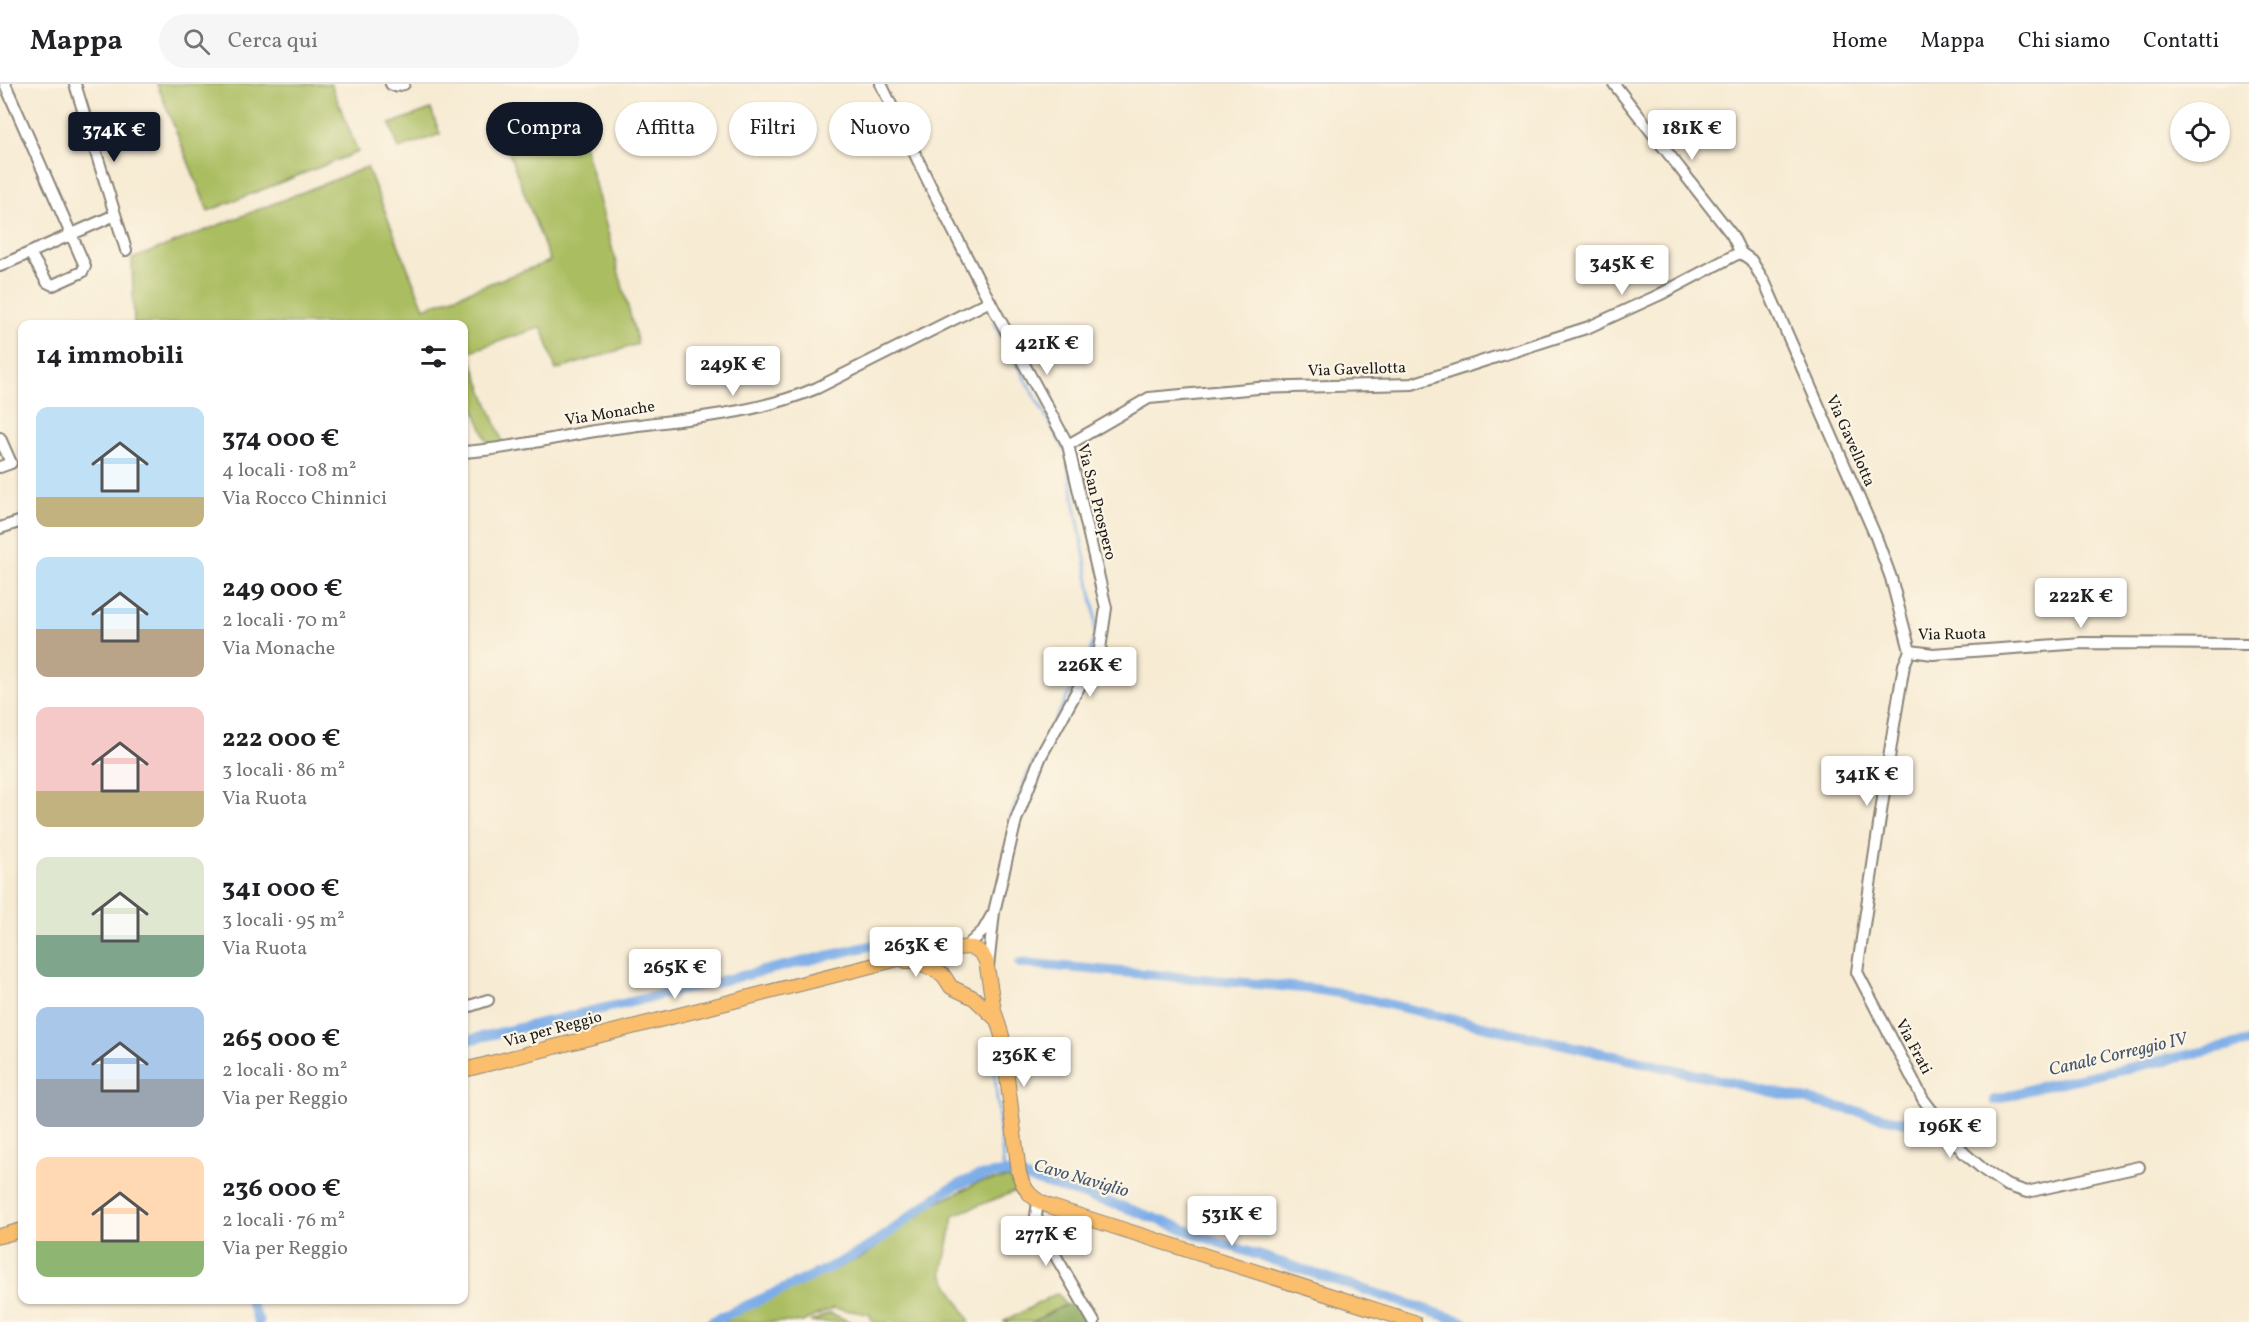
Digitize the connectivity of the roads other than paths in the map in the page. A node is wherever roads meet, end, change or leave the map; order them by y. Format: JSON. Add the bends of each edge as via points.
{"nodes":[{"id":1,"x":5,"y":84,"type":"edge"},
{"id":2,"x":75,"y":84,"type":"edge"},
{"id":3,"x":391,"y":84,"type":"edge"},
{"id":4,"x":404,"y":84,"type":"edge"},
{"id":5,"x":881,"y":84,"type":"edge"},
{"id":6,"x":1614,"y":84,"type":"edge"},
{"id":7,"x":115,"y":215,"type":"junction"},
{"id":8,"x":71,"y":233,"type":"junction"},
{"id":9,"x":126,"y":250,"type":"dead end"},
{"id":10,"x":30,"y":253,"type":"junction"},
{"id":11,"x":1742,"y":254,"type":"junction"},
{"id":12,"x":0,"y":266,"type":"edge"},
{"id":13,"x":990,"y":301,"type":"junction"},
{"id":14,"x":0,"y":438,"type":"edge"},
{"id":15,"x":1068,"y":445,"type":"junction"},
{"id":16,"x":468,"y":452,"type":"edge"},
{"id":17,"x":0,"y":467,"type":"edge"},
{"id":18,"x":18,"y":522,"type":"edge"},
{"id":19,"x":0,"y":528,"type":"edge"},
{"id":20,"x":2249,"y":644,"type":"edge"},
{"id":21,"x":1910,"y":651,"type":"junction"},
{"id":22,"x":994,"y":912,"type":"junction"},
{"id":23,"x":961,"y":948,"type":"junction"},
{"id":24,"x":895,"y":961,"type":"junction"},
{"id":25,"x":988,"y":972,"type":"junction"},
{"id":26,"x":1857,"y":972,"type":"joint"},
{"id":27,"x":944,"y":976,"type":"junction"},
{"id":28,"x":963,"y":992,"type":"junction"},
{"id":29,"x":488,"y":1000,"type":"dead end"},
{"id":30,"x":468,"y":1007,"type":"edge"},
{"id":31,"x":997,"y":1019,"type":"junction"},
{"id":32,"x":468,"y":1069,"type":"edge"},
{"id":33,"x":2139,"y":1167,"type":"dead end"},
{"id":34,"x":1038,"y":1202,"type":"junction"},
{"id":35,"x":18,"y":1231,"type":"edge"},
{"id":36,"x":0,"y":1236,"type":"edge"},
{"id":37,"x":1094,"y":1322,"type":"edge"},
{"id":38,"x":1414,"y":1322,"type":"edge"}],
"edges":[{"from":1,"to":8,"type":"street"},
{"from":2,"to":7,"type":"street"},
{"from":3,"to":4,"type":"street"},
{"from":5,"to":13,"type":"street","name":"Via San Prospero"},
{"from":6,"to":11,"type":"street","name":"Via Gavellotta","via":[[1732,235]]},
{"from":7,"to":8,"type":"street"},
{"from":7,"to":9,"type":"street"},
{"from":8,"to":10,"type":"street"},
{"from":8,"to":10,"type":"street","via":[[85,266],[82,272],[53,285],[47,282]]},
{"from":10,"to":12,"type":"street"},
{"from":11,"to":15,"type":"street","name":"Via Gavellotta","via":[[1589,327],[1412,384],[1258,388],[1149,398]]},
{"from":11,"to":21,"type":"street","name":"Via Gavellotta","via":[[1751,260],[1765,283],[1876,537]]},
{"from":13,"to":15,"type":"street","name":"Via San Prospero"},
{"from":13,"to":16,"type":"street","name":"Via Monache","via":[[787,400],[732,412]]},
{"from":14,"to":17,"type":"street","via":[[11,463]]},
{"from":15,"to":22,"type":"street","name":"Via San Prospero","via":[[1106,608],[1100,649],[1041,756],[1016,820]]},
{"from":18,"to":19,"type":"street"},
{"from":20,"to":21,"type":"street","name":"Via Ruota","via":[[2094,643],[1933,654]]},
{"from":21,"to":26,"type":"street","name":"Via Ruota"},
{"from":22,"to":23,"type":"street","name":"Via San Prospero","via":[[983,931]]},
{"from":22,"to":25,"type":"street","name":"Via San Prospero"},
{"from":23,"to":24,"type":"main road","name":"Via per Reggio"},
{"from":23,"to":25,"type":"main road","via":[[972,948],[983,955]]},
{"from":23,"to":27,"type":"main road","via":[[950,952],[943,964]]},
{"from":24,"to":27,"type":"main road","name":"Via per Reggio","via":[[915,961]]},
{"from":24,"to":32,"type":"main road","name":"Via per Reggio"},
{"from":25,"to":28,"type":"main road","via":[[975,990]]},
{"from":25,"to":31,"type":"main road"},
{"from":26,"to":33,"type":"street","name":"Via Frati","via":[[1923,1099],[1964,1153],[1984,1170],[2006,1185],[2027,1192]]},
{"from":27,"to":28,"type":"main road","name":"Via per Reggio","via":[[951,987]]},
{"from":28,"to":31,"type":"main road","name":"Via per Reggio"},
{"from":29,"to":30,"type":"street"},
{"from":31,"to":34,"type":"main road","via":[[1017,1165],[1025,1190]]},
{"from":34,"to":37,"type":"street","via":[[1036,1216],[1040,1228]]},
{"from":34,"to":38,"type":"main road"},
{"from":35,"to":36,"type":"main road"}]}
